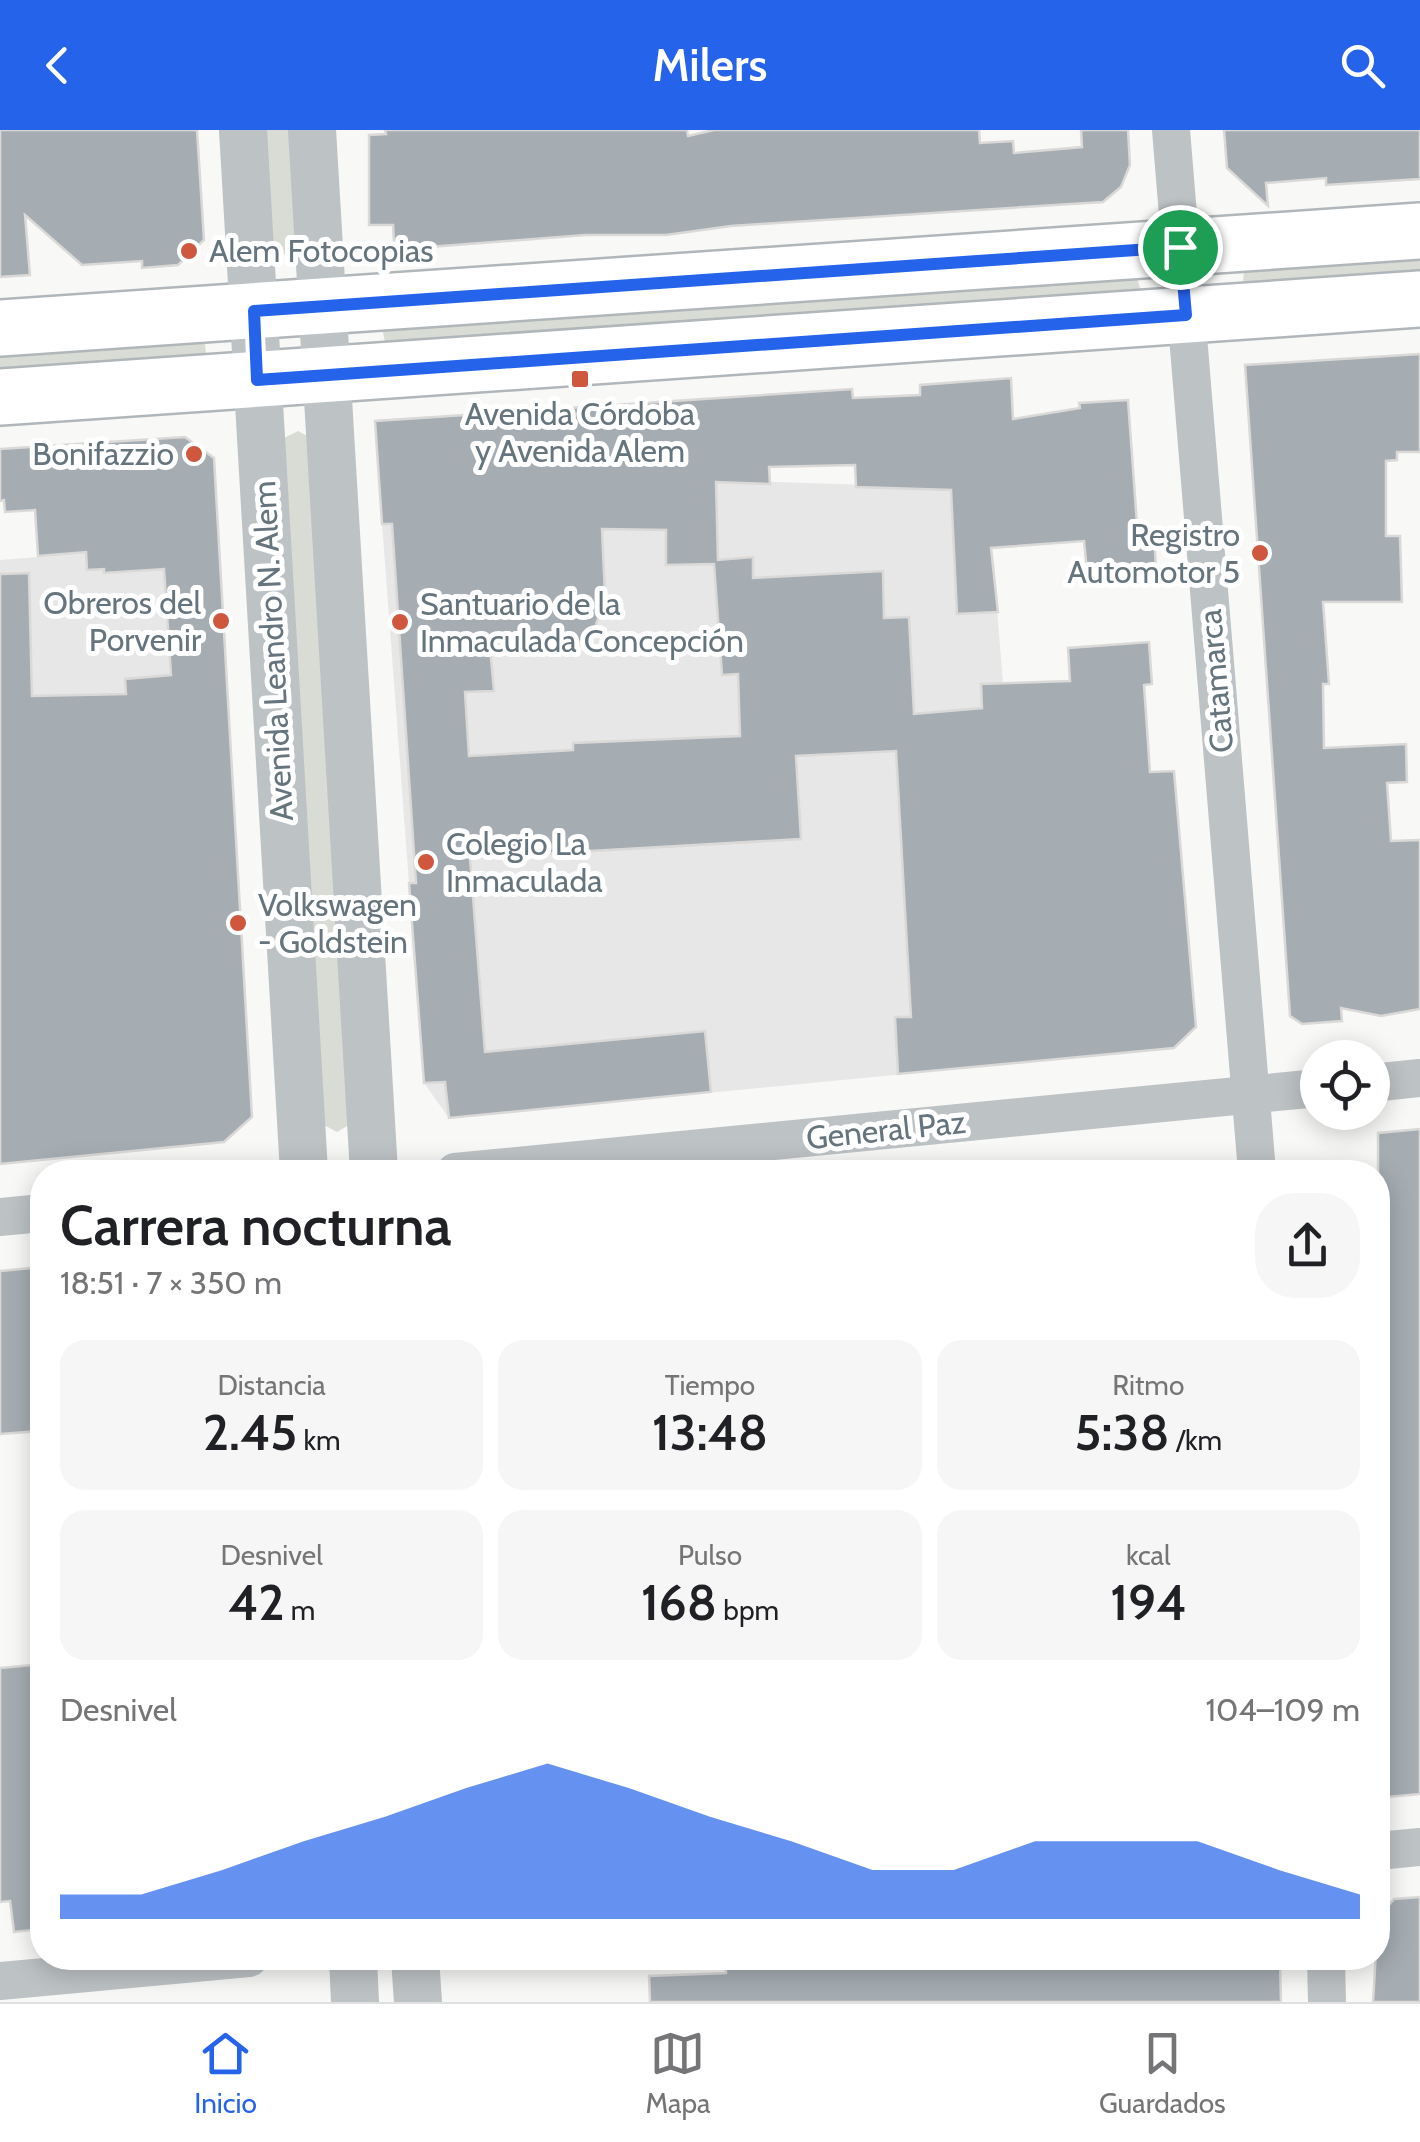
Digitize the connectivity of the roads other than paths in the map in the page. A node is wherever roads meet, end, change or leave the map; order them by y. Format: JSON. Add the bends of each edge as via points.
{"nodes":[{"id":1,"x":243,"y":130,"type":"edge"},
{"id":2,"x":312,"y":130,"type":"edge"},
{"id":3,"x":1171,"y":130,"type":"edge"},
{"id":4,"x":1420,"y":231,"type":"edge"},
{"id":5,"x":1180,"y":247,"type":"junction"},
{"id":6,"x":1420,"y":299,"type":"edge"},
{"id":7,"x":324,"y":306,"type":"junction"},
{"id":8,"x":254,"y":311,"type":"junction"},
{"id":9,"x":1186,"y":315,"type":"junction"},
{"id":10,"x":0,"y":328,"type":"edge"},
{"id":11,"x":328,"y":374,"type":"junction"},
{"id":12,"x":257,"y":380,"type":"junction"},
{"id":13,"x":0,"y":396,"type":"edge"},
{"id":14,"x":1420,"y":1078,"type":"edge"},
{"id":15,"x":1390,"y":1081,"type":"edge"},
{"id":16,"x":1300,"y":1090,"type":"edge"},
{"id":17,"x":1250,"y":1095,"type":"junction"},
{"id":18,"x":303,"y":1160,"type":"edge"},
{"id":19,"x":373,"y":1160,"type":"edge"},
{"id":20,"x":579,"y":1160,"type":"edge"},
{"id":21,"x":1256,"y":1160,"type":"edge"},
{"id":22,"x":30,"y":1214,"type":"edge"},
{"id":23,"x":0,"y":1217,"type":"edge"},
{"id":24,"x":1420,"y":1847,"type":"edge"},
{"id":25,"x":1390,"y":1850,"type":"edge"},
{"id":26,"x":119,"y":1970,"type":"edge"},
{"id":27,"x":354,"y":1970,"type":"edge"},
{"id":28,"x":417,"y":1970,"type":"edge"},
{"id":29,"x":1326,"y":1970,"type":"edge"},
{"id":30,"x":0,"y":1981,"type":"edge"},
{"id":31,"x":355,"y":2002,"type":"edge"},
{"id":32,"x":418,"y":2002,"type":"edge"},
{"id":33,"x":1327,"y":2002,"type":"edge"}],
"edges":[{"from":1,"to":8,"type":"street","name":"Avenida Leandro N. Alem"},
{"from":2,"to":7,"type":"street"},
{"from":3,"to":5,"type":"street","name":"Catamarca"},
{"from":4,"to":5,"type":"main road"},
{"from":5,"to":7,"type":"main road"},
{"from":5,"to":9,"type":"street","name":"Catamarca"},
{"from":6,"to":9,"type":"main road"},
{"from":7,"to":8,"type":"main road"},
{"from":7,"to":11,"type":"street"},
{"from":8,"to":10,"type":"main road"},
{"from":8,"to":12,"type":"street","name":"Avenida Leandro N. Alem"},
{"from":9,"to":11,"type":"main road"},
{"from":9,"to":17,"type":"street","name":"Catamarca"},
{"from":11,"to":12,"type":"main road"},
{"from":11,"to":19,"type":"street"},
{"from":12,"to":13,"type":"main road"},
{"from":12,"to":18,"type":"street","name":"Avenida Leandro N. Alem"},
{"from":14,"to":15,"type":"street"},
{"from":16,"to":17,"type":"street","name":"General Paz"},
{"from":17,"to":20,"type":"street","name":"General Paz"},
{"from":17,"to":21,"type":"street","name":"Catamarca"},
{"from":22,"to":23,"type":"street"},
{"from":24,"to":25,"type":"street"},
{"from":26,"to":30,"type":"street"},
{"from":27,"to":31,"type":"street"},
{"from":28,"to":32,"type":"street"},
{"from":29,"to":33,"type":"street"}]}
